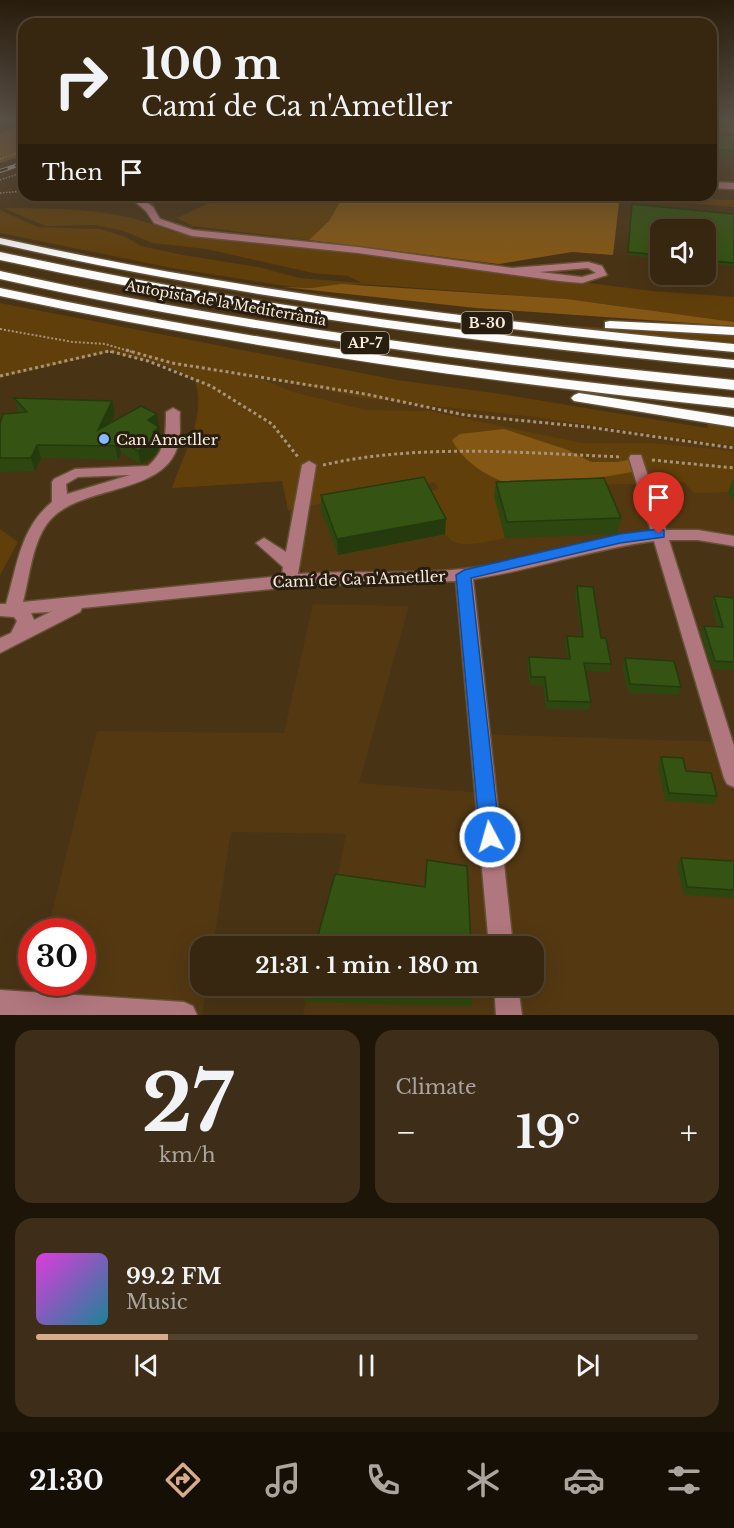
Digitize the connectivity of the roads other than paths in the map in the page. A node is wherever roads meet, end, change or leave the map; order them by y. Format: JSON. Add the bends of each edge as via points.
{"nodes":[{"id":1,"x":717,"y":185,"type":"edge"},
{"id":2,"x":734,"y":186,"type":"edge"},
{"id":3,"x":137,"y":201,"type":"edge"},
{"id":4,"x":159,"y":201,"type":"edge"},
{"id":5,"x":150,"y":209,"type":"junction"},
{"id":6,"x":0,"y":241,"type":"edge"},
{"id":7,"x":0,"y":256,"type":"edge"},
{"id":8,"x":514,"y":271,"type":"junction"},
{"id":9,"x":0,"y":275,"type":"edge"},
{"id":10,"x":241,"y":289,"type":"junction"},
{"id":11,"x":0,"y":292,"type":"edge"},
{"id":12,"x":734,"y":331,"type":"edge"},
{"id":13,"x":276,"y":346,"type":"junction"},
{"id":14,"x":734,"y":348,"type":"edge"},
{"id":15,"x":734,"y":364,"type":"edge"},
{"id":16,"x":734,"y":385,"type":"edge"},
{"id":17,"x":734,"y":403,"type":"edge"},
{"id":18,"x":173,"y":412,"type":"dead end"},
{"id":19,"x":734,"y":422,"type":"edge"},
{"id":20,"x":636,"y":458,"type":"road end"},
{"id":21,"x":160,"y":465,"type":"junction"},
{"id":22,"x":309,"y":465,"type":"road end"},
{"id":23,"x":60,"y":504,"type":"junction"},
{"id":24,"x":659,"y":534,"type":"junction"},
{"id":25,"x":734,"y":541,"type":"edge"},
{"id":26,"x":264,"y":543,"type":"dead end"},
{"id":27,"x":291,"y":573,"type":"junction"},
{"id":28,"x":464,"y":575,"type":"junction"},
{"id":29,"x":87,"y":602,"type":"junction"},
{"id":30,"x":4,"y":609,"type":"edge"},
{"id":31,"x":8,"y":643,"type":"edge"},
{"id":32,"x":734,"y":778,"type":"edge"},
{"id":33,"x":500,"y":936,"type":"edge"},
{"id":34,"x":507,"y":996,"type":"edge"},
{"id":35,"x":0,"y":1003,"type":"edge"},
{"id":36,"x":184,"y":1015,"type":"edge"},
{"id":37,"x":509,"y":1015,"type":"edge"}],
"edges":[{"from":1,"to":2,"type":"street"},
{"from":3,"to":5,"type":"street"},
{"from":4,"to":5,"type":"street"},
{"from":5,"to":8,"type":"street","via":[[157,221],[192,233]]},
{"from":6,"to":10,"type":"highway","number":"B-30"},
{"from":7,"to":15,"type":"highway","name":"Autopista de la Mediterrània","number":"AP-7","via":[[312,315],[509,341]]},
{"from":8,"to":8,"type":"street","via":[[582,280],[602,275],[598,268],[588,265]]},
{"from":9,"to":16,"type":"highway","name":"Autopista de la Mediterrània","number":"AP-7","via":[[148,307],[373,344]]},
{"from":10,"to":12,"type":"highway","via":[[528,318]]},
{"from":10,"to":14,"type":"highway","number":"B-30","via":[[475,322]]},
{"from":11,"to":13,"type":"highway"},
{"from":13,"to":17,"type":"highway","via":[[458,372]]},
{"from":13,"to":19,"type":"highway"},
{"from":18,"to":21,"type":"street","via":[[172,445]]},
{"from":20,"to":24,"type":"street"},
{"from":21,"to":23,"type":"street","via":[[131,482]]},
{"from":21,"to":23,"type":"street","via":[[138,471],[95,471],[66,477],[59,482]]},
{"from":22,"to":27,"type":"street"},
{"from":23,"to":30,"type":"street","via":[[46,514],[38,527]]},
{"from":24,"to":25,"type":"street","name":"Camí de Ca n'Ametller","via":[[708,534]]},
{"from":24,"to":28,"type":"street","name":"Camí de Ca n'Ametller","via":[[620,539]]},
{"from":24,"to":32,"type":"street"},
{"from":26,"to":27,"type":"street"},
{"from":27,"to":28,"type":"street","name":"Camí de Ca n'Ametller"},
{"from":27,"to":29,"type":"street","name":"Camí de Ca n'Ametller"},
{"from":28,"to":33,"type":"street"},
{"from":29,"to":30,"type":"street","name":"Camí de Ca n'Ametller"},
{"from":29,"to":31,"type":"street","name":"Camí de Ca n'Ametller"},
{"from":30,"to":31,"type":"street","via":[[19,611],[26,620]]},
{"from":34,"to":37,"type":"street"},
{"from":35,"to":36,"type":"street"}]}
